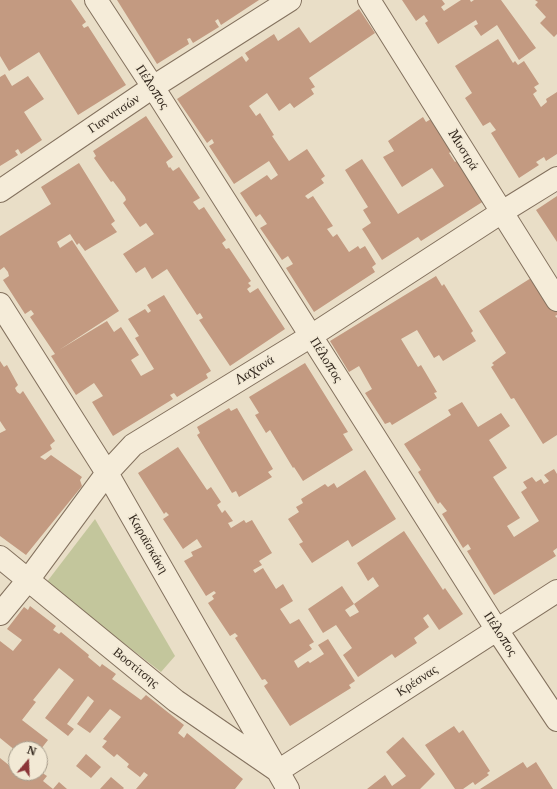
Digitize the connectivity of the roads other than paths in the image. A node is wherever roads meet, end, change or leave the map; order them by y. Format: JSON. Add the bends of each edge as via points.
{"nodes":[{"id":1,"x":96,"y":0,"type":"edge"},
{"id":2,"x":290,"y":0,"type":"edge"},
{"id":3,"x":369,"y":0,"type":"edge"},
{"id":4,"x":153,"y":87,"type":"junction"},
{"id":5,"x":557,"y":178,"type":"edge"},
{"id":6,"x":0,"y":191,"type":"edge"},
{"id":7,"x":502,"y":212,"type":"junction"},
{"id":8,"x":557,"y":300,"type":"edge"},
{"id":9,"x":0,"y":304,"type":"edge"},
{"id":10,"x":311,"y":336,"type":"junction"},
{"id":11,"x":107,"y":473,"type":"junction"},
{"id":12,"x":0,"y":557,"type":"edge"},
{"id":13,"x":28,"y":580,"type":"junction"},
{"id":14,"x":557,"y":591,"type":"edge"},
{"id":15,"x":0,"y":614,"type":"edge"},
{"id":16,"x":497,"y":630,"type":"junction"},
{"id":17,"x":557,"y":720,"type":"edge"},
{"id":18,"x":283,"y":780,"type":"edge"}],
"edges":[{"from":1,"to":4,"type":"street","name":"Πέλοπος"},
{"from":2,"to":4,"type":"street","name":"Γιαννιτσών"},
{"from":3,"to":7,"type":"street","name":"Μυστρά"},
{"from":4,"to":6,"type":"street","name":"Γιαννιτσών"},
{"from":4,"to":10,"type":"street","name":"Πέλοπος"},
{"from":5,"to":7,"type":"street","name":"Λαχανά"},
{"from":7,"to":8,"type":"street","name":"Μυστρά"},
{"from":7,"to":10,"type":"street","name":"Λαχανά"},
{"from":9,"to":11,"type":"street","name":"Καραϊσκάκη"},
{"from":10,"to":11,"type":"street","name":"Λαχανά","via":[[133,445]]},
{"from":10,"to":16,"type":"street","name":"Πέλοπος"},
{"from":11,"to":13,"type":"street","name":"Λαχανά"},
{"from":11,"to":18,"type":"street","name":"Καραϊσκάκη"},
{"from":12,"to":13,"type":"street","name":"Βοστίτσης"},
{"from":13,"to":15,"type":"street","name":"Λαχανά"},
{"from":13,"to":18,"type":"street","name":"Βοστίτσης","via":[[176,702]]},
{"from":14,"to":16,"type":"street","name":"Κρέσνας"},
{"from":16,"to":17,"type":"street","name":"Πέλοπος"},
{"from":16,"to":18,"type":"street","name":"Κρέσνας"}]}
